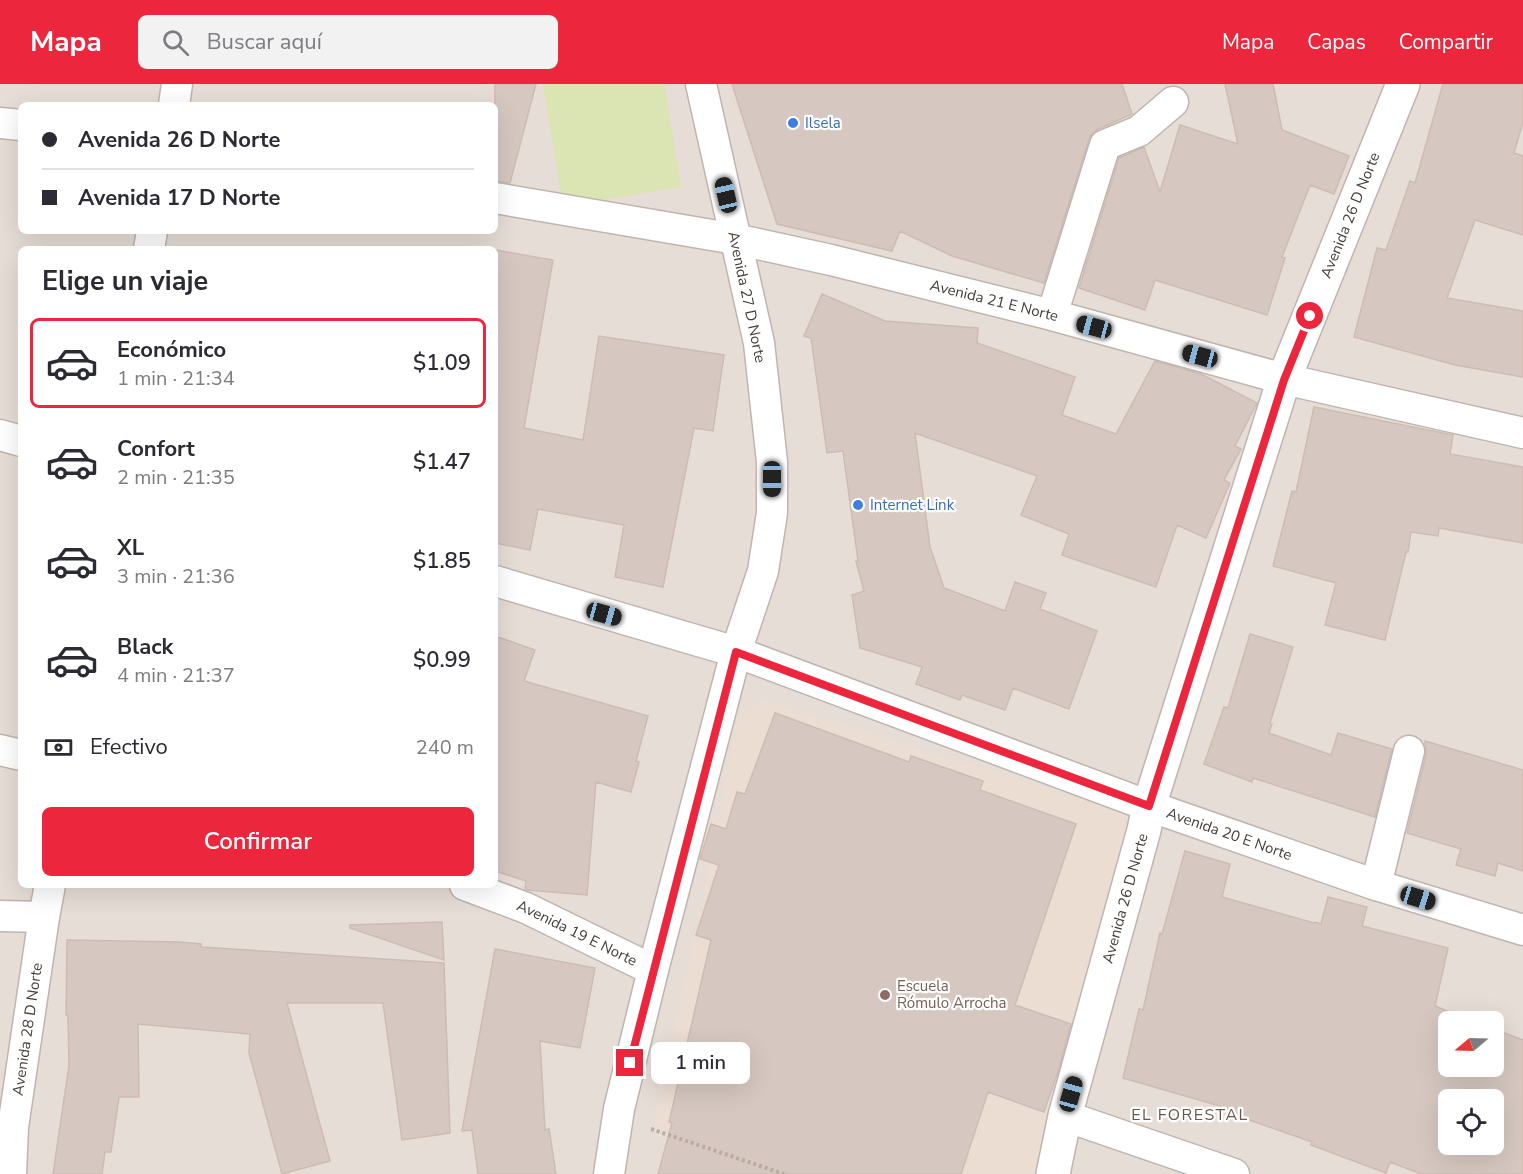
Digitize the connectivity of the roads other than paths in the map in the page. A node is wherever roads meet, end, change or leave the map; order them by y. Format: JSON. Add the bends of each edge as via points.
{"nodes":[{"id":1,"x":177,"y":84,"type":"edge"},
{"id":2,"x":701,"y":84,"type":"edge"},
{"id":3,"x":1403,"y":84,"type":"edge"},
{"id":4,"x":174,"y":102,"type":"edge"},
{"id":5,"x":1173,"y":102,"type":"dead end"},
{"id":6,"x":0,"y":123,"type":"edge"},
{"id":7,"x":18,"y":125,"type":"edge"},
{"id":8,"x":498,"y":199,"type":"edge"},
{"id":9,"x":735,"y":239,"type":"junction"},
{"id":10,"x":1052,"y":315,"type":"junction"},
{"id":11,"x":1284,"y":380,"type":"junction"},
{"id":12,"x":1523,"y":433,"type":"edge"},
{"id":13,"x":0,"y":435,"type":"edge"},
{"id":14,"x":18,"y":440,"type":"edge"},
{"id":15,"x":498,"y":582,"type":"edge"},
{"id":16,"x":736,"y":652,"type":"junction"},
{"id":17,"x":0,"y":750,"type":"edge"},
{"id":18,"x":1409,"y":751,"type":"dead end"},
{"id":19,"x":18,"y":754,"type":"edge"},
{"id":20,"x":1149,"y":806,"type":"junction"},
{"id":21,"x":1376,"y":885,"type":"junction"},
{"id":22,"x":49,"y":888,"type":"edge"},
{"id":23,"x":473,"y":888,"type":"edge"},
{"id":24,"x":0,"y":916,"type":"edge"},
{"id":25,"x":44,"y":916,"type":"junction"},
{"id":26,"x":1523,"y":930,"type":"edge"},
{"id":27,"x":653,"y":970,"type":"junction"},
{"id":28,"x":1065,"y":1116,"type":"junction"},
{"id":29,"x":7,"y":1126,"type":"edge"},
{"id":30,"x":11,"y":1174,"type":"edge"},
{"id":31,"x":609,"y":1174,"type":"edge"},
{"id":32,"x":1053,"y":1174,"type":"edge"},
{"id":33,"x":1234,"y":1174,"type":"edge"}],
"edges":[{"from":1,"to":4,"type":"street"},
{"from":2,"to":9,"type":"street","name":"Avenida 27 D Norte"},
{"from":3,"to":11,"type":"street","name":"Avenida 26 D Norte"},
{"from":5,"to":10,"type":"street","via":[[1139,132],[1105,145]]},
{"from":6,"to":7,"type":"street"},
{"from":8,"to":9,"type":"street","name":"Avenida 21 E Norte"},
{"from":9,"to":10,"type":"street","name":"Avenida 21 E Norte"},
{"from":9,"to":16,"type":"street","name":"Avenida 27 D Norte","via":[[759,343],[772,462],[772,513],[763,571]]},
{"from":10,"to":11,"type":"street","name":"Avenida 21 E Norte"},
{"from":11,"to":12,"type":"street","name":"Avenida 21 E Norte"},
{"from":11,"to":20,"type":"street","name":"Avenida 26 D Norte"},
{"from":13,"to":14,"type":"street"},
{"from":15,"to":16,"type":"street","name":"Avenida 20 E Norte"},
{"from":16,"to":20,"type":"street","name":"Avenida 20 E Norte"},
{"from":16,"to":27,"type":"street","name":"Avenida 27 D Norte"},
{"from":17,"to":19,"type":"street"},
{"from":18,"to":21,"type":"street"},
{"from":20,"to":21,"type":"street","name":"Avenida 20 E Norte"},
{"from":20,"to":28,"type":"street","name":"Avenida 26 D Norte"},
{"from":21,"to":26,"type":"street","name":"Avenida 20 E Norte"},
{"from":22,"to":25,"type":"street","name":"Avenida 28 D Norte"},
{"from":23,"to":27,"type":"street","name":"Avenida 19 E Norte","via":[[526,908]]},
{"from":24,"to":25,"type":"street"},
{"from":25,"to":29,"type":"street","name":"Avenida 28 D Norte"},
{"from":27,"to":31,"type":"street","name":"Avenida 27 D Norte","via":[[617,1118]]},
{"from":28,"to":32,"type":"street","name":"Avenida 26 D Norte"},
{"from":28,"to":33,"type":"street"},
{"from":29,"to":30,"type":"street","name":"Avenida 28 D Norte"}]}
